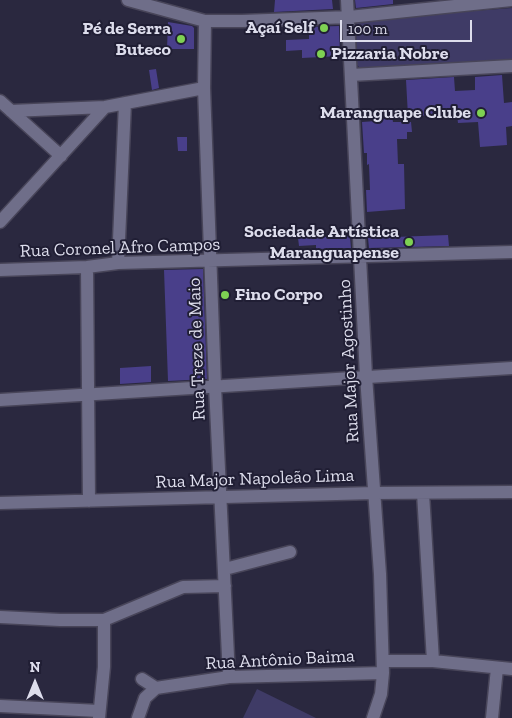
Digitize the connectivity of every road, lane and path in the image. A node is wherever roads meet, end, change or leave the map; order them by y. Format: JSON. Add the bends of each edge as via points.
{"nodes":[{"id":1,"x":128,"y":0,"type":"edge"},
{"id":2,"x":347,"y":0,"type":"edge"},
{"id":3,"x":512,"y":0,"type":"edge"},
{"id":4,"x":465,"y":3,"type":"edge"},
{"id":5,"x":349,"y":17,"type":"junction"},
{"id":6,"x":205,"y":21,"type":"junction"},
{"id":7,"x":512,"y":66,"type":"edge"},
{"id":8,"x":352,"y":75,"type":"junction"},
{"id":9,"x":204,"y":88,"type":"junction"},
{"id":10,"x":0,"y":101,"type":"edge"},
{"id":11,"x":125,"y":103,"type":"junction"},
{"id":12,"x":106,"y":107,"type":"junction"},
{"id":13,"x":11,"y":111,"type":"junction"},
{"id":14,"x":61,"y":156,"type":"junction"},
{"id":15,"x":0,"y":222,"type":"edge"},
{"id":16,"x":512,"y":252,"type":"edge"},
{"id":17,"x":360,"y":257,"type":"junction"},
{"id":18,"x":211,"y":262,"type":"junction"},
{"id":19,"x":118,"y":263,"type":"junction"},
{"id":20,"x":87,"y":267,"type":"junction"},
{"id":21,"x":0,"y":270,"type":"edge"},
{"id":22,"x":512,"y":368,"type":"edge"},
{"id":23,"x":366,"y":376,"type":"junction"},
{"id":24,"x":215,"y":386,"type":"junction"},
{"id":25,"x":89,"y":395,"type":"junction"},
{"id":26,"x":0,"y":400,"type":"edge"},
{"id":27,"x":512,"y":492,"type":"edge"},
{"id":28,"x":374,"y":493,"type":"junction"},
{"id":29,"x":422,"y":493,"type":"junction"},
{"id":30,"x":220,"y":498,"type":"junction"},
{"id":31,"x":89,"y":501,"type":"junction"},
{"id":32,"x":0,"y":503,"type":"edge"},
{"id":33,"x":290,"y":552,"type":"dead end"},
{"id":34,"x":224,"y":569,"type":"junction"},
{"id":35,"x":224,"y":586,"type":"junction"},
{"id":36,"x":0,"y":617,"type":"edge"},
{"id":37,"x":104,"y":620,"type":"junction"},
{"id":38,"x":432,"y":661,"type":"junction"},
{"id":39,"x":383,"y":667,"type":"junction"},
{"id":40,"x":498,"y":668,"type":"junction"},
{"id":41,"x":512,"y":669,"type":"edge"},
{"id":42,"x":229,"y":677,"type":"junction"},
{"id":43,"x":142,"y":679,"type":"dead end"},
{"id":44,"x":156,"y":688,"type":"junction"},
{"id":45,"x":0,"y":706,"type":"edge"},
{"id":46,"x":99,"y":715,"type":"edge"},
{"id":47,"x":138,"y":718,"type":"edge"},
{"id":48,"x":373,"y":718,"type":"edge"},
{"id":49,"x":492,"y":718,"type":"edge"}],
"edges":[{"from":1,"to":6,"type":"street"},
{"from":2,"to":5,"type":"street","name":"Rua Major Agostinho"},
{"from":3,"to":4,"type":"street"},
{"from":4,"to":5,"type":"street"},
{"from":5,"to":6,"type":"street"},
{"from":5,"to":8,"type":"street","name":"Rua Major Agostinho"},
{"from":6,"to":9,"type":"street","name":"Rua Treze de Maio"},
{"from":7,"to":8,"type":"street"},
{"from":8,"to":17,"type":"street","name":"Rua Major Agostinho"},
{"from":9,"to":11,"type":"street"},
{"from":9,"to":18,"type":"street","name":"Rua Treze de Maio"},
{"from":10,"to":13,"type":"street"},
{"from":11,"to":12,"type":"street"},
{"from":11,"to":19,"type":"street"},
{"from":12,"to":13,"type":"street"},
{"from":12,"to":14,"type":"street"},
{"from":13,"to":14,"type":"street"},
{"from":14,"to":15,"type":"street"},
{"from":16,"to":17,"type":"street","name":"Rua Coronel Afro Campos"},
{"from":17,"to":18,"type":"street","name":"Rua Coronel Afro Campos"},
{"from":17,"to":23,"type":"street","name":"Rua Major Agostinho"},
{"from":18,"to":19,"type":"street","name":"Rua Coronel Afro Campos"},
{"from":18,"to":24,"type":"street","name":"Rua Treze de Maio"},
{"from":19,"to":20,"type":"street","name":"Rua Coronel Afro Campos"},
{"from":20,"to":21,"type":"street","name":"Rua Coronel Afro Campos"},
{"from":20,"to":25,"type":"street"},
{"from":22,"to":23,"type":"street"},
{"from":23,"to":24,"type":"street"},
{"from":23,"to":28,"type":"street","name":"Rua Major Agostinho"},
{"from":24,"to":25,"type":"street"},
{"from":24,"to":30,"type":"street","name":"Rua Treze de Maio"},
{"from":25,"to":26,"type":"street"},
{"from":25,"to":31,"type":"street"},
{"from":27,"to":29,"type":"street","name":"Rua Major Napoleão Lima"},
{"from":28,"to":29,"type":"street","name":"Rua Major Napoleão Lima"},
{"from":28,"to":30,"type":"street","name":"Rua Major Napoleão Lima"},
{"from":28,"to":39,"type":"street","name":"Rua Major Agostinho"},
{"from":29,"to":38,"type":"street"},
{"from":30,"to":31,"type":"street","name":"Rua Major Napoleão Lima"},
{"from":30,"to":34,"type":"street","name":"Rua Treze de Maio"},
{"from":31,"to":32,"type":"street","name":"Rua Major Napoleão Lima"},
{"from":33,"to":34,"type":"street"},
{"from":34,"to":35,"type":"street","name":"Rua Treze de Maio"},
{"from":35,"to":37,"type":"street","via":[[184,587]]},
{"from":35,"to":42,"type":"street","name":"Rua Treze de Maio"},
{"from":36,"to":37,"type":"street"},
{"from":37,"to":46,"type":"street"},
{"from":38,"to":39,"type":"street","name":"Rua Antônio Baima"},
{"from":38,"to":40,"type":"street","name":"Rua Antônio Baima"},
{"from":39,"to":42,"type":"street","name":"Rua Antônio Baima"},
{"from":39,"to":48,"type":"street","name":"Rua Major Agostinho","via":[[381,694]]},
{"from":40,"to":41,"type":"street","name":"Rua Antônio Baima"},
{"from":40,"to":49,"type":"street"},
{"from":42,"to":44,"type":"street","name":"Rua Antônio Baima"},
{"from":43,"to":44,"type":"street"},
{"from":44,"to":47,"type":"street","via":[[145,698]]},
{"from":45,"to":46,"type":"street"}]}
